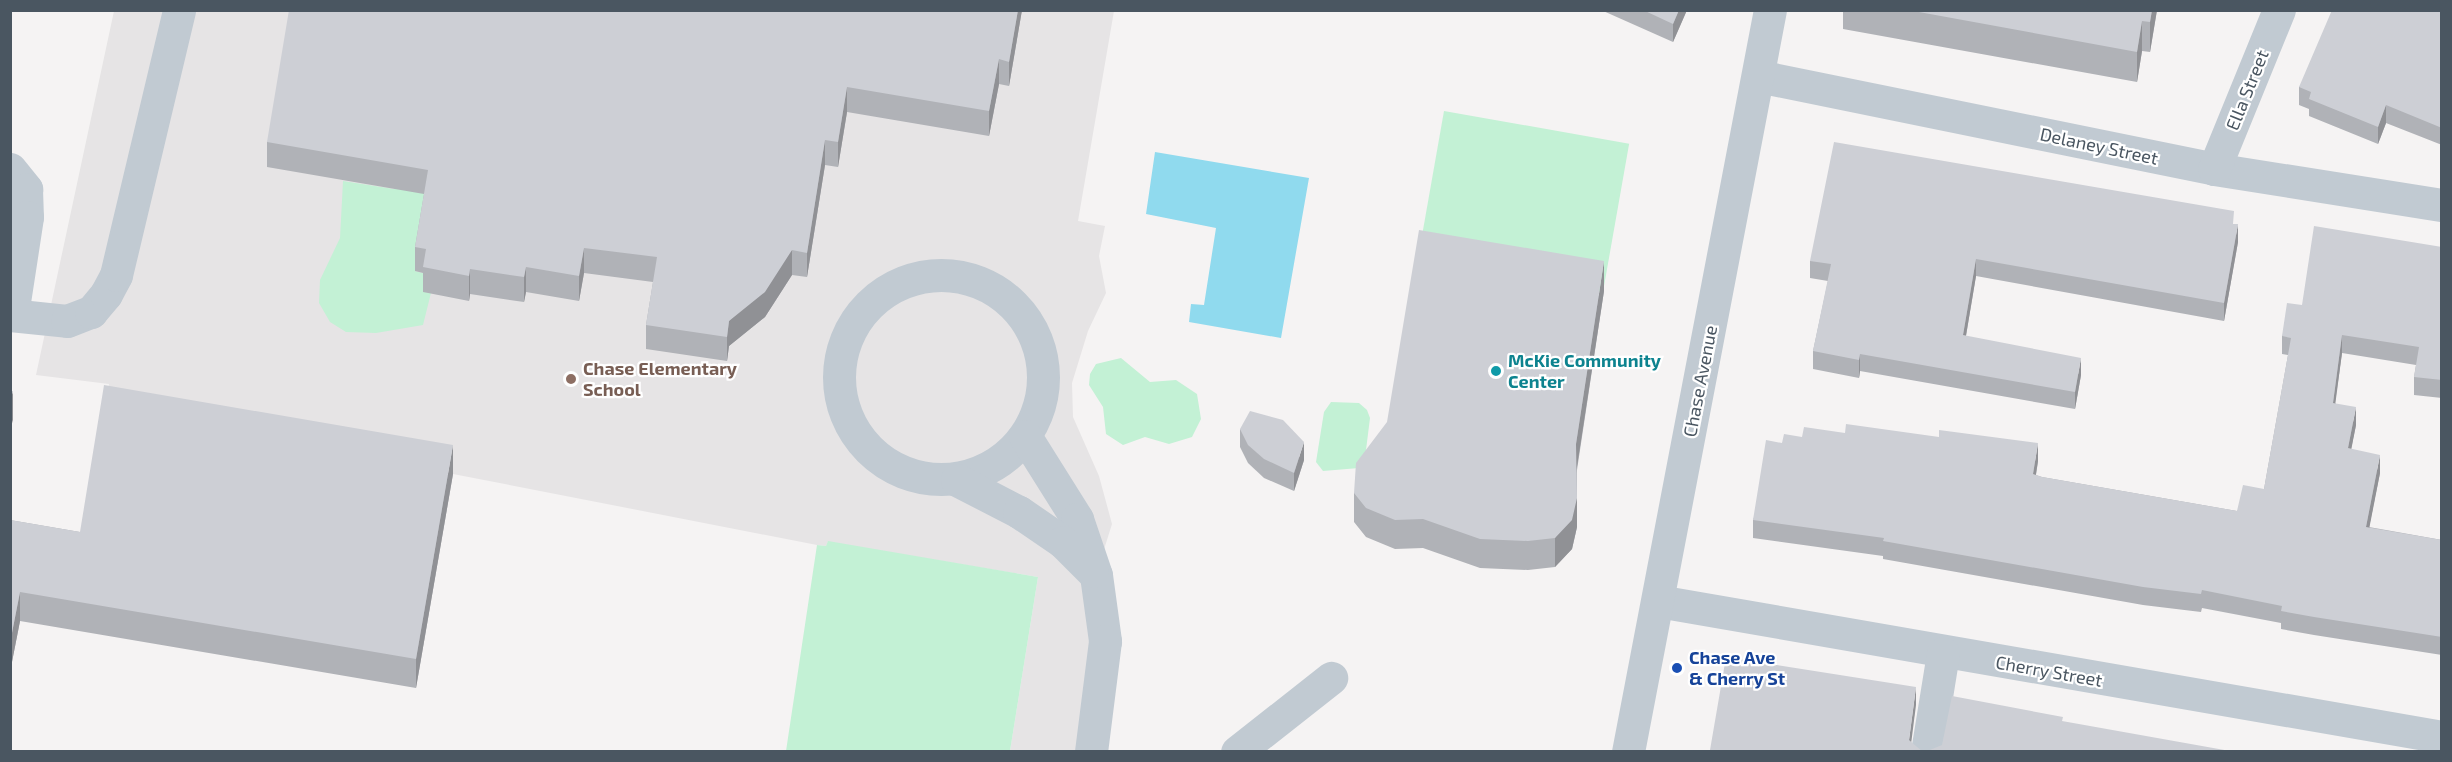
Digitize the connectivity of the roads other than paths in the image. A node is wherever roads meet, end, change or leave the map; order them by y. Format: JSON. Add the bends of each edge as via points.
{"nodes":[{"id":1,"x":179,"y":10,"type":"edge"},
{"id":2,"x":1770,"y":10,"type":"edge"},
{"id":3,"x":2279,"y":10,"type":"edge"},
{"id":4,"x":1758,"y":76,"type":"junction"},
{"id":5,"x":10,"y":169,"type":"edge"},
{"id":6,"x":2214,"y":169,"type":"junction"},
{"id":7,"x":2442,"y":205,"type":"edge"},
{"id":8,"x":11,"y":315,"type":"edge"},
{"id":9,"x":1025,"y":436,"type":"junction"},
{"id":10,"x":957,"y":480,"type":"junction"},
{"id":11,"x":1096,"y":575,"type":"junction"},
{"id":12,"x":1658,"y":601,"type":"junction"},
{"id":13,"x":1943,"y":653,"type":"junction"},
{"id":14,"x":1331,"y":678,"type":"dead end"},
{"id":15,"x":2442,"y":737,"type":"edge"},
{"id":16,"x":1091,"y":752,"type":"edge"},
{"id":17,"x":1237,"y":752,"type":"edge"},
{"id":18,"x":1628,"y":752,"type":"edge"},
{"id":19,"x":1927,"y":752,"type":"edge"}],
"edges":[{"from":1,"to":8,"type":"street","via":[[116,275],[91,312],[67,321]]},
{"from":2,"to":4,"type":"street","name":"Chase Avenue"},
{"from":3,"to":6,"type":"street","name":"Ella Street"},
{"from":4,"to":6,"type":"street","name":"Delaney Street"},
{"from":4,"to":12,"type":"street","name":"Chase Avenue"},
{"from":5,"to":8,"type":"street","via":[[26,189],[27,216]]},
{"from":6,"to":7,"type":"street","name":"Delaney Street"},
{"from":9,"to":10,"type":"street","via":[[991,468]]},
{"from":9,"to":10,"type":"street","via":[[1042,396],[1043,360],[1031,326],[1008,299],[991,287],[957,276],[921,276],[888,290],[870,303],[849,333],[839,367],[842,403],[862,442],[888,466],[921,479]]},
{"from":9,"to":11,"type":"street","via":[[1077,519]]},
{"from":10,"to":11,"type":"street","via":[[1063,542]]},
{"from":11,"to":16,"type":"street","via":[[1105,641]]},
{"from":12,"to":13,"type":"street","name":"Cherry Street"},
{"from":12,"to":18,"type":"street","name":"Chase Avenue"},
{"from":13,"to":15,"type":"street","name":"Cherry Street"},
{"from":13,"to":19,"type":"street"},
{"from":14,"to":17,"type":"street"}]}
